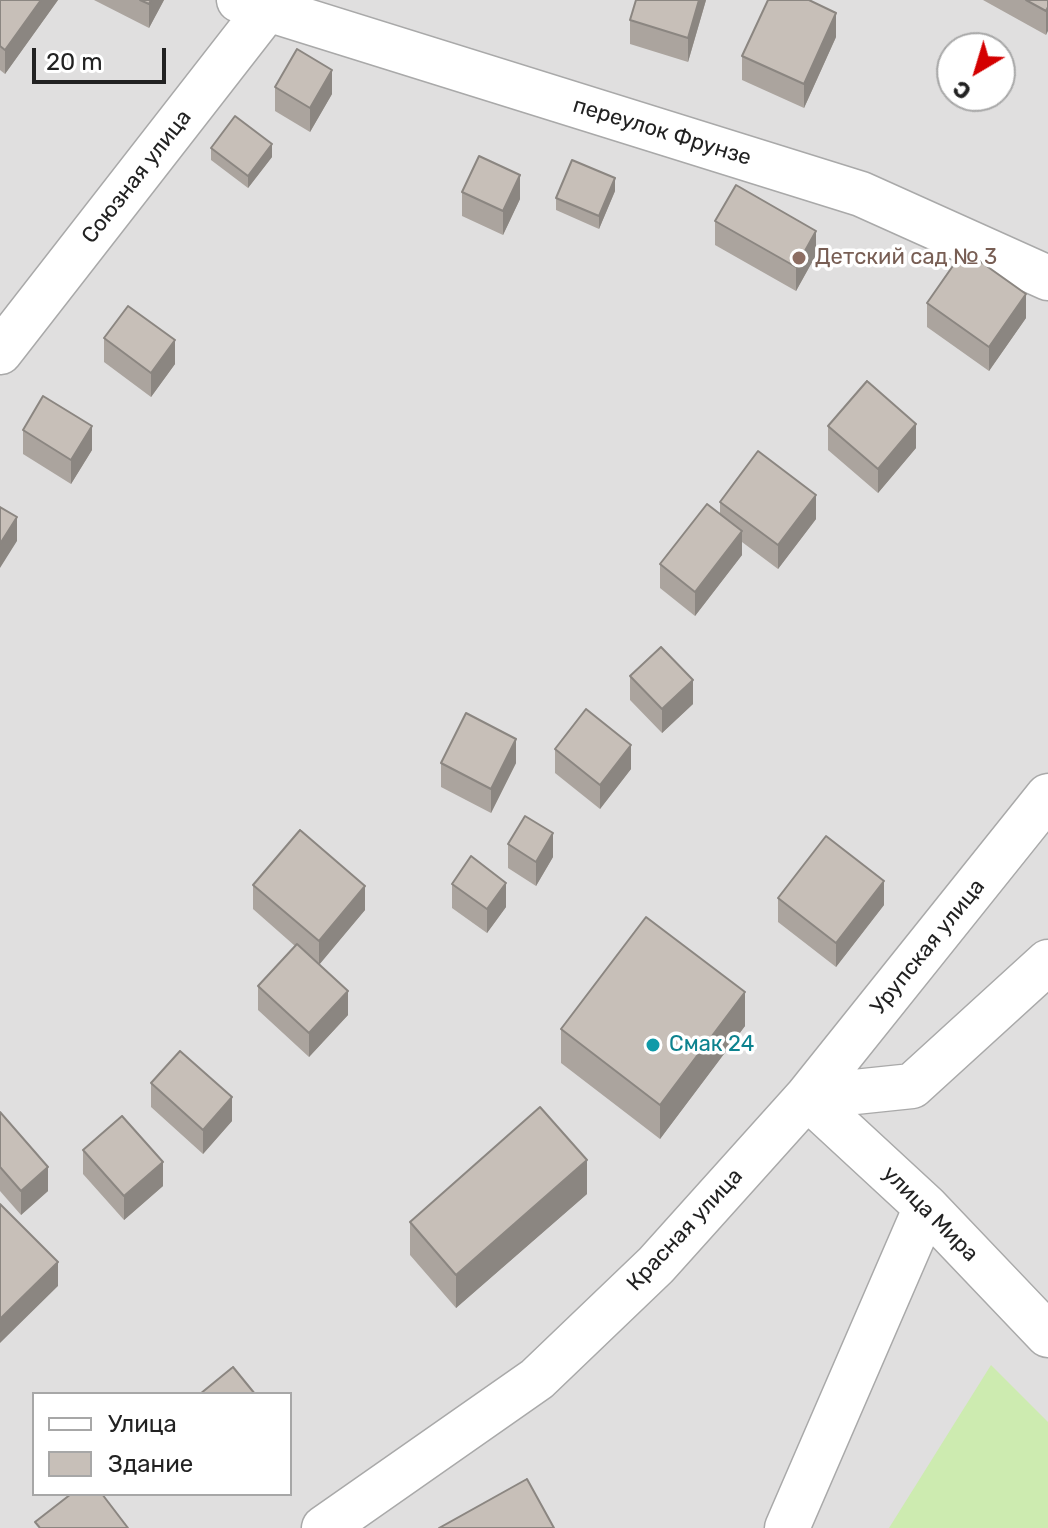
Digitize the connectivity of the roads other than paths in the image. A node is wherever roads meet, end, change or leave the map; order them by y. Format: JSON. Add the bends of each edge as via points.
{"nodes":[{"id":1,"x":260,"y":4,"type":"edge"},
{"id":2,"x":1048,"y":278,"type":"edge"},
{"id":3,"x":0,"y":352,"type":"edge"},
{"id":4,"x":1048,"y":796,"type":"edge"},
{"id":5,"x":1048,"y":962,"type":"edge"},
{"id":6,"x":807,"y":1097,"type":"junction"},
{"id":7,"x":926,"y":1207,"type":"junction"},
{"id":8,"x":1048,"y":1335,"type":"edge"},
{"id":9,"x":324,"y":1528,"type":"edge"},
{"id":10,"x":787,"y":1528,"type":"edge"}],
"edges":[{"from":1,"to":2,"type":"street","name":"переулок Фрунзе","via":[[861,194]]},
{"from":1,"to":3,"type":"street","name":"Союзная улица"},
{"from":4,"to":6,"type":"street","name":"Урупская улица"},
{"from":5,"to":6,"type":"street","via":[[912,1086]]},
{"from":6,"to":7,"type":"street","name":"улица Мира"},
{"from":6,"to":9,"type":"street","name":"Красная улица","via":[[656,1265],[537,1379]]},
{"from":7,"to":8,"type":"street","name":"улица Мира"},
{"from":7,"to":10,"type":"street"}]}
